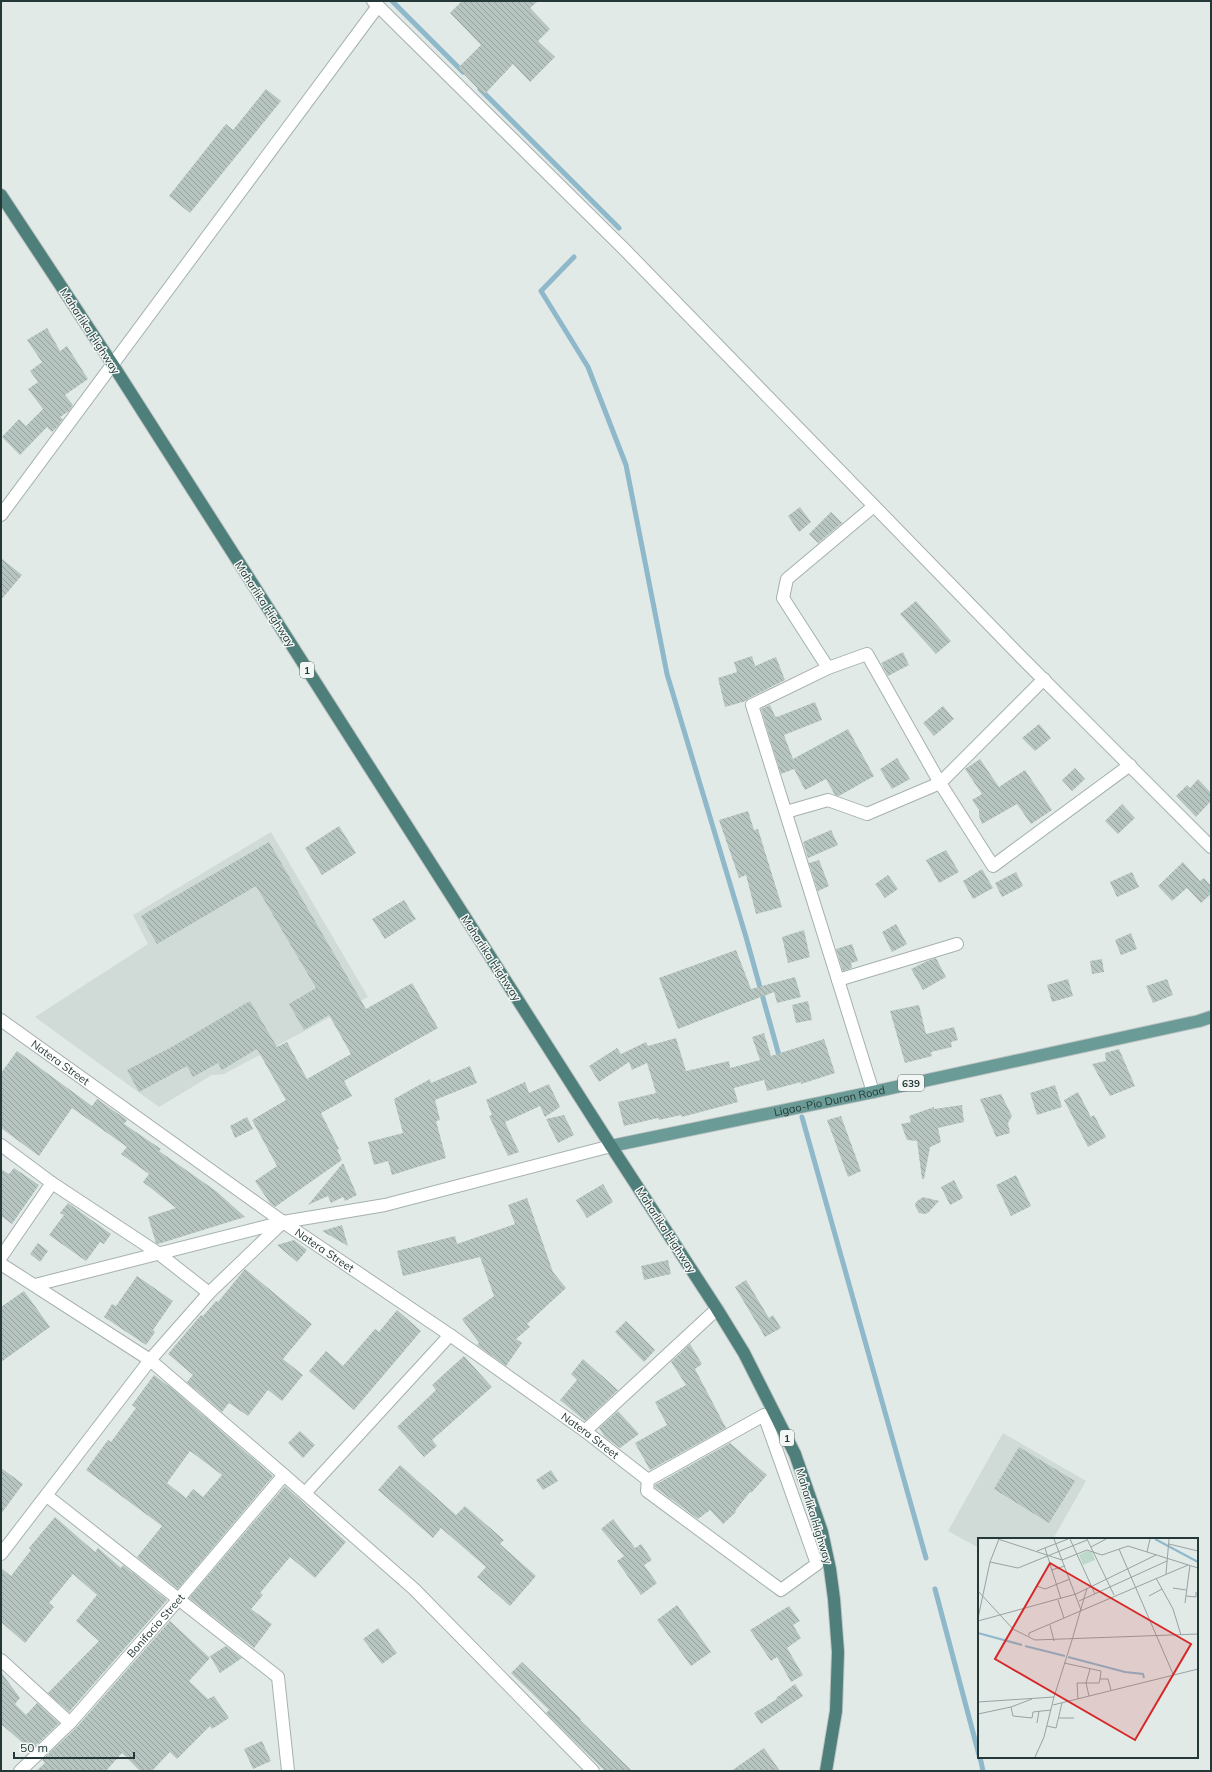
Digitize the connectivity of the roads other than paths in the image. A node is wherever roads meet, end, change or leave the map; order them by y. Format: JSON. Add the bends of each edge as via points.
{"nodes":[{"id":1,"x":376,"y":4,"type":"edge"},
{"id":2,"x":1,"y":195,"type":"edge"},
{"id":3,"x":113,"y":365,"type":"junction"},
{"id":4,"x":874,"y":506,"type":"junction"},
{"id":5,"x":1,"y":515,"type":"edge"},
{"id":6,"x":828,"y":668,"type":"junction"},
{"id":7,"x":1044,"y":679,"type":"junction"},
{"id":8,"x":1130,"y":765,"type":"junction"},
{"id":9,"x":940,"y":782,"type":"junction"},
{"id":10,"x":786,"y":812,"type":"junction"},
{"id":11,"x":1211,"y":847,"type":"edge"},
{"id":12,"x":957,"y":944,"type":"dead end"},
{"id":13,"x":838,"y":980,"type":"junction"},
{"id":14,"x":1211,"y":1017,"type":"edge"},
{"id":15,"x":1,"y":1020,"type":"edge"},
{"id":16,"x":873,"y":1092,"type":"junction"},
{"id":17,"x":1,"y":1145,"type":"edge"},
{"id":18,"x":611,"y":1146,"type":"junction"},
{"id":19,"x":52,"y":1183,"type":"junction"},
{"id":20,"x":283,"y":1222,"type":"junction"},
{"id":21,"x":158,"y":1253,"type":"junction"},
{"id":22,"x":1,"y":1257,"type":"edge"},
{"id":23,"x":1,"y":1264,"type":"edge"},
{"id":24,"x":35,"y":1286,"type":"junction"},
{"id":25,"x":209,"y":1293,"type":"junction"},
{"id":26,"x":717,"y":1308,"type":"junction"},
{"id":27,"x":450,"y":1335,"type":"junction"},
{"id":28,"x":150,"y":1360,"type":"junction"},
{"id":29,"x":584,"y":1431,"type":"junction"},
{"id":30,"x":284,"y":1475,"type":"junction"},
{"id":31,"x":648,"y":1480,"type":"junction"},
{"id":32,"x":305,"y":1493,"type":"junction"},
{"id":33,"x":47,"y":1496,"type":"junction"},
{"id":34,"x":1,"y":1554,"type":"edge"},
{"id":35,"x":178,"y":1600,"type":"junction"},
{"id":36,"x":1,"y":1660,"type":"edge"},
{"id":37,"x":70,"y":1723,"type":"junction"},
{"id":38,"x":20,"y":1771,"type":"edge"},
{"id":39,"x":288,"y":1771,"type":"edge"},
{"id":40,"x":593,"y":1771,"type":"edge"},
{"id":41,"x":826,"y":1771,"type":"edge"}],
"edges":[{"from":1,"to":3,"type":"street"},
{"from":1,"to":4,"type":"street","via":[[624,248]]},
{"from":2,"to":3,"type":"highway","name":"Maharlika Highway","number":"1"},
{"from":3,"to":5,"type":"street"},
{"from":3,"to":18,"type":"highway","name":"Maharlika Highway","number":"1"},
{"from":4,"to":6,"type":"street","via":[[787,579],[783,598]]},
{"from":4,"to":7,"type":"street"},
{"from":6,"to":9,"type":"street","via":[[867,654]]},
{"from":6,"to":10,"type":"street","via":[[752,705]]},
{"from":7,"to":8,"type":"street"},
{"from":7,"to":9,"type":"street"},
{"from":8,"to":9,"type":"street","via":[[993,866]]},
{"from":8,"to":11,"type":"street"},
{"from":9,"to":10,"type":"street","via":[[867,814],[828,800]]},
{"from":10,"to":13,"type":"street"},
{"from":12,"to":13,"type":"street"},
{"from":13,"to":16,"type":"street"},
{"from":14,"to":16,"type":"main road","name":"Ligao-Pio Duran Road","number":"639"},
{"from":15,"to":20,"type":"street","name":"Natera Street"},
{"from":16,"to":18,"type":"main road","name":"Ligao-Pio Duran Road","number":"639"},
{"from":17,"to":19,"type":"street"},
{"from":18,"to":20,"type":"street","via":[[385,1205]]},
{"from":18,"to":26,"type":"highway","name":"Maharlika Highway","number":"1"},
{"from":19,"to":21,"type":"street"},
{"from":19,"to":22,"type":"street"},
{"from":20,"to":21,"type":"street"},
{"from":20,"to":25,"type":"street"},
{"from":20,"to":27,"type":"street","name":"Natera Street"},
{"from":21,"to":24,"type":"street"},
{"from":21,"to":25,"type":"street"},
{"from":23,"to":24,"type":"street"},
{"from":24,"to":28,"type":"street"},
{"from":25,"to":28,"type":"street"},
{"from":26,"to":29,"type":"street"},
{"from":26,"to":41,"type":"highway","name":"Maharlika Highway","number":"1","via":[[744,1353],[795,1454],[825,1547],[834,1599],[838,1652],[836,1712]]},
{"from":27,"to":29,"type":"street","name":"Natera Street"},
{"from":27,"to":32,"type":"street"},
{"from":28,"to":30,"type":"street"},
{"from":28,"to":33,"type":"street"},
{"from":29,"to":31,"type":"street","name":"Natera Street"},
{"from":30,"to":32,"type":"street"},
{"from":30,"to":35,"type":"street","name":"Bonifacio Street"},
{"from":31,"to":31,"type":"street","via":[[647,1490],[781,1590],[817,1564],[764,1415]]},
{"from":32,"to":40,"type":"street","via":[[414,1589]]},
{"from":33,"to":34,"type":"street"},
{"from":33,"to":35,"type":"street"},
{"from":35,"to":37,"type":"street","name":"Bonifacio Street"},
{"from":35,"to":39,"type":"street","via":[[278,1677]]},
{"from":36,"to":37,"type":"street"},
{"from":37,"to":38,"type":"street","name":"Bonifacio Street"}]}
